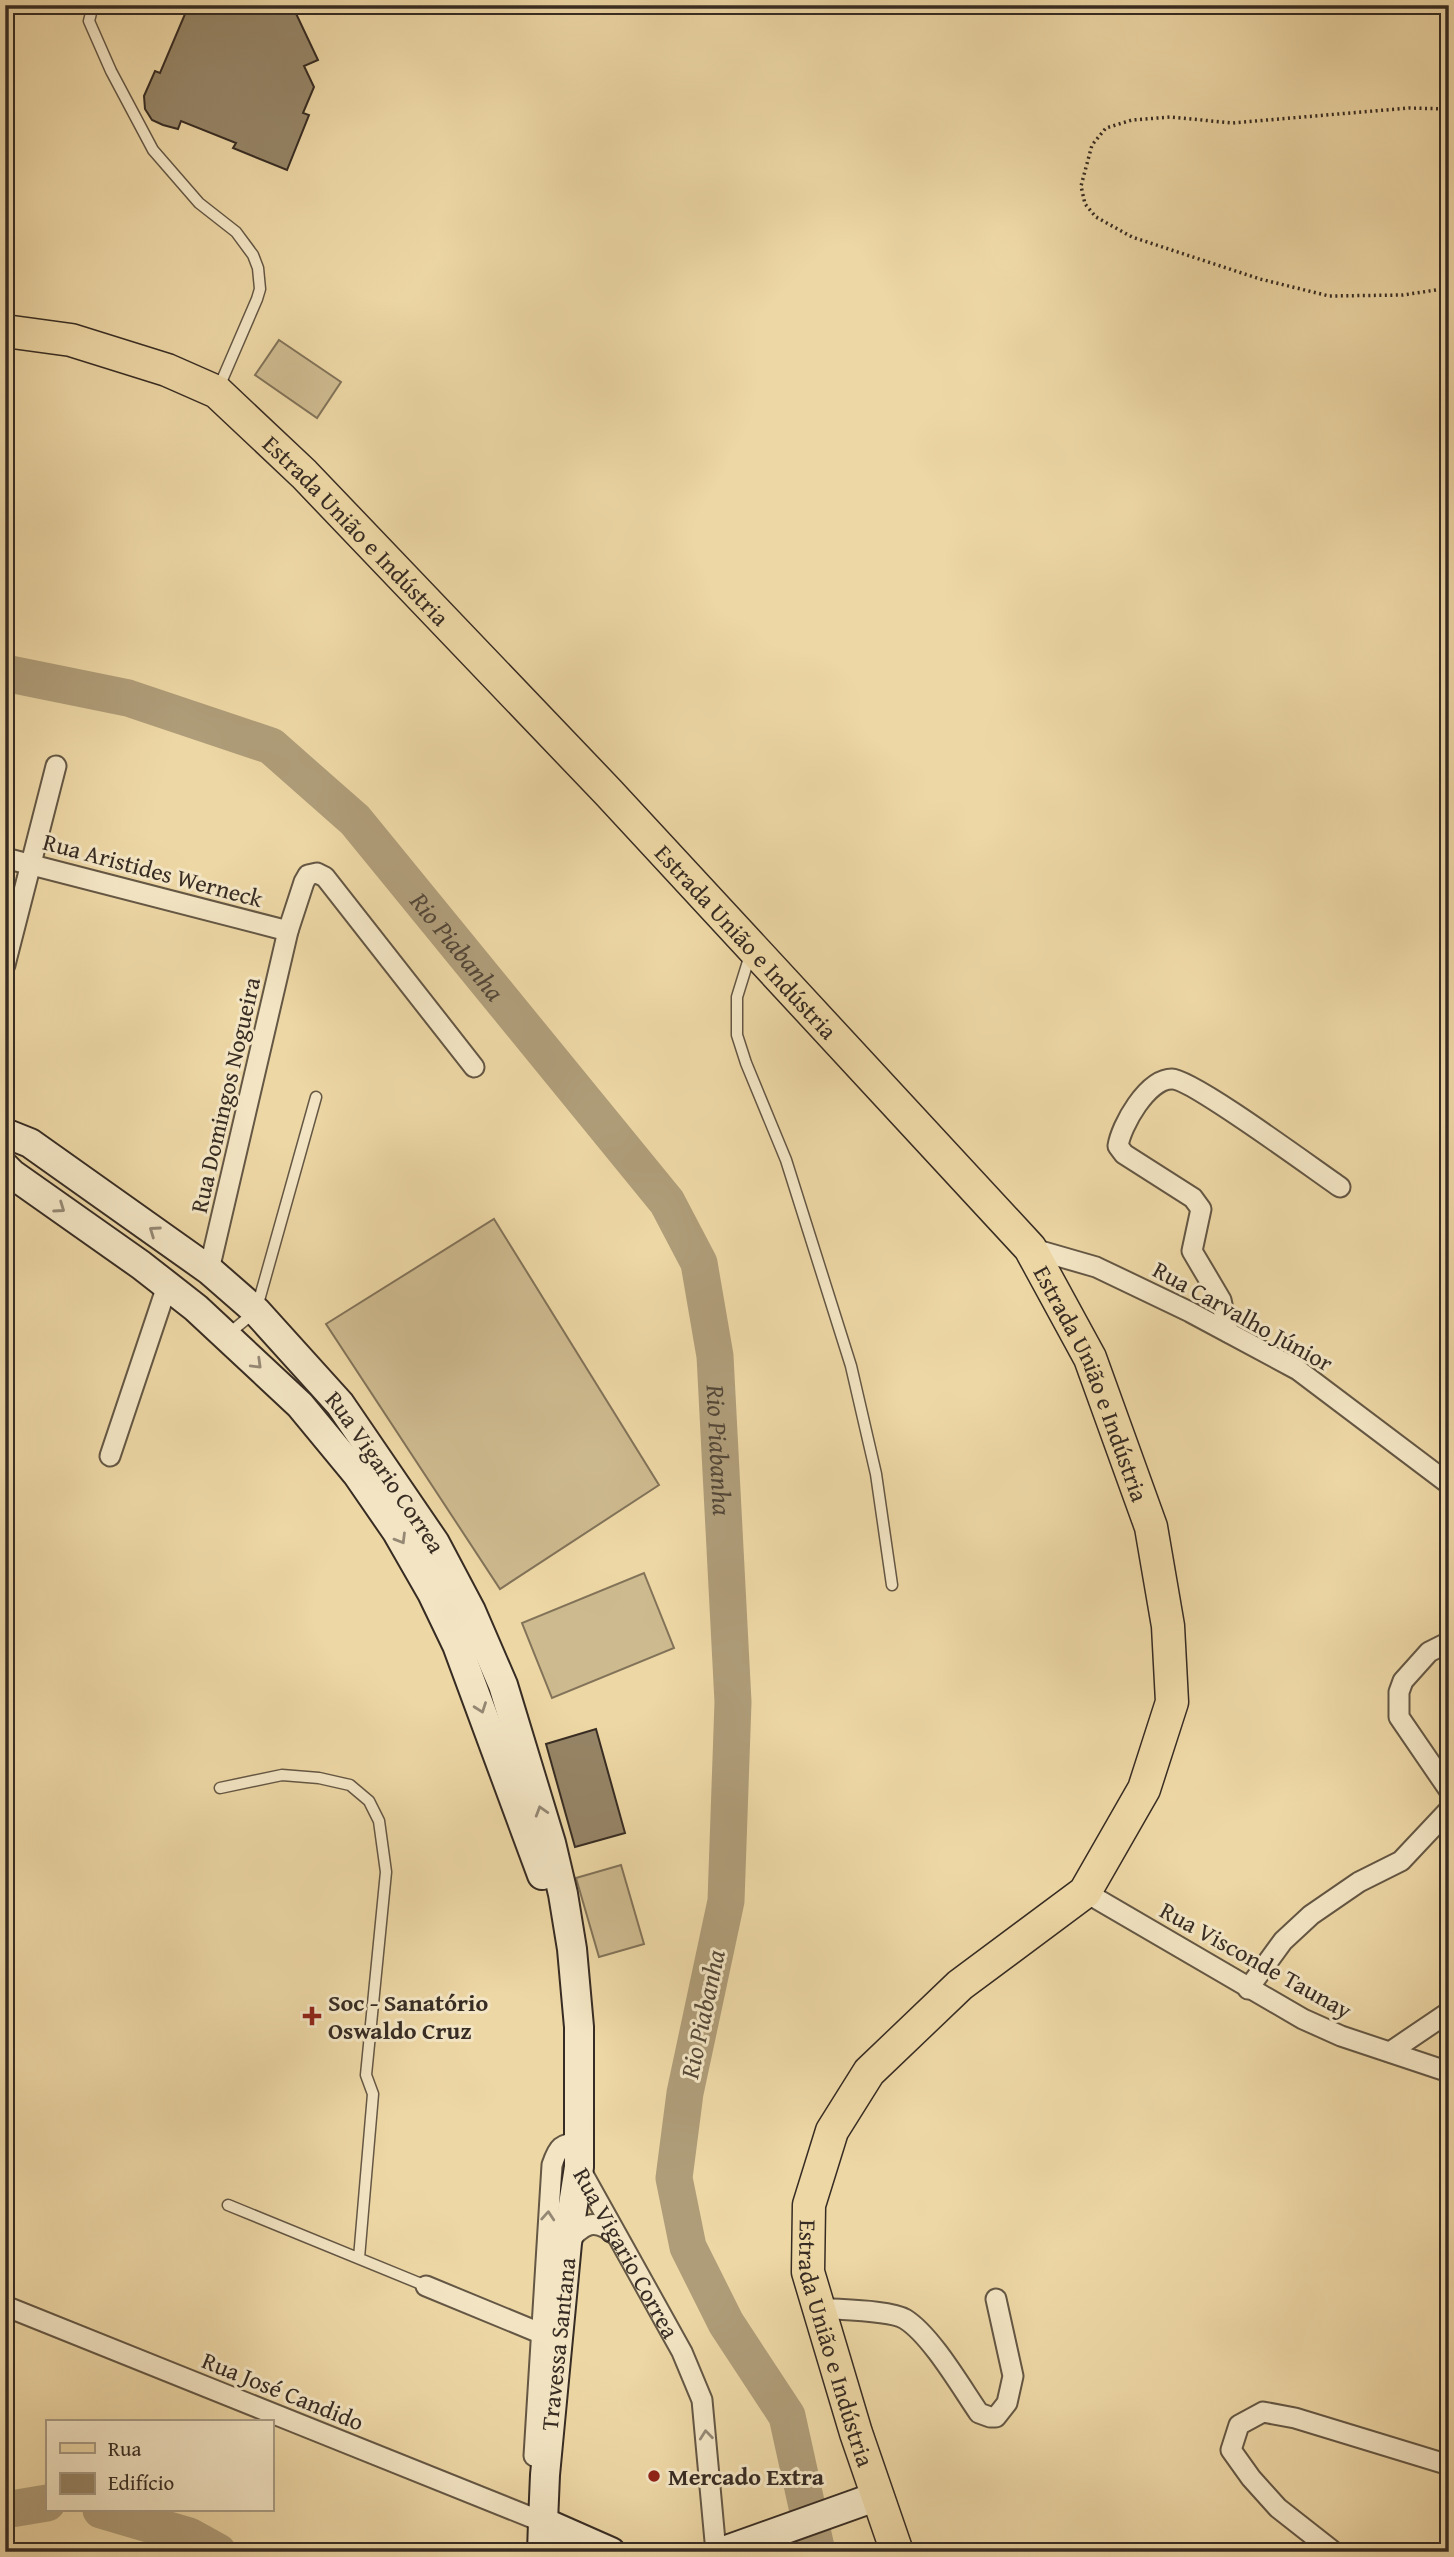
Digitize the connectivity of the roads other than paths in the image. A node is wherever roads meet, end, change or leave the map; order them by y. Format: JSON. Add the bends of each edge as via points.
{"nodes":[{"id":1,"x":93,"y":5,"type":"edge"},
{"id":2,"x":5,"y":331,"type":"edge"},
{"id":3,"x":217,"y":392,"type":"junction"},
{"id":4,"x":56,"y":766,"type":"dead end"},
{"id":5,"x":5,"y":858,"type":"edge"},
{"id":6,"x":30,"y":864,"type":"junction"},
{"id":7,"x":288,"y":931,"type":"junction"},
{"id":8,"x":752,"y":948,"type":"junction"},
{"id":9,"x":5,"y":965,"type":"edge"},
{"id":10,"x":474,"y":1067,"type":"dead end"},
{"id":11,"x":316,"y":1097,"type":"dead end"},
{"id":12,"x":5,"y":1133,"type":"edge"},
{"id":13,"x":5,"y":1167,"type":"edge"},
{"id":14,"x":1340,"y":1187,"type":"dead end"},
{"id":15,"x":1030,"y":1248,"type":"junction"},
{"id":16,"x":209,"y":1270,"type":"junction"},
{"id":17,"x":167,"y":1286,"type":"junction"},
{"id":18,"x":256,"y":1311,"type":"junction"},
{"id":19,"x":1228,"y":1332,"type":"junction"},
{"id":20,"x":227,"y":1336,"type":"junction"},
{"id":21,"x":110,"y":1456,"type":"dead end"},
{"id":22,"x":1449,"y":1483,"type":"edge"},
{"id":23,"x":892,"y":1585,"type":"dead end"},
{"id":24,"x":470,"y":1642,"type":"junction"},
{"id":25,"x":1449,"y":1642,"type":"edge"},
{"id":26,"x":220,"y":1788,"type":"dead end"},
{"id":27,"x":1449,"y":1790,"type":"edge"},
{"id":28,"x":1449,"y":1810,"type":"edge"},
{"id":29,"x":1085,"y":1892,"type":"junction"},
{"id":30,"x":1248,"y":1989,"type":"junction"},
{"id":31,"x":1449,"y":2012,"type":"edge"},
{"id":32,"x":1390,"y":2052,"type":"junction"},
{"id":33,"x":1449,"y":2072,"type":"edge"},
{"id":34,"x":580,"y":2155,"type":"junction"},
{"id":35,"x":228,"y":2205,"type":"dead end"},
{"id":36,"x":616,"y":2235,"type":"junction"},
{"id":37,"x":567,"y":2244,"type":"junction"},
{"id":38,"x":359,"y":2258,"type":"junction"},
{"id":39,"x":426,"y":2286,"type":"joint"},
{"id":40,"x":996,"y":2299,"type":"dead end"},
{"id":41,"x":5,"y":2306,"type":"edge"},
{"id":42,"x":819,"y":2308,"type":"junction"},
{"id":43,"x":540,"y":2333,"type":"junction"},
{"id":44,"x":1449,"y":2465,"type":"edge"},
{"id":45,"x":878,"y":2496,"type":"junction"},
{"id":46,"x":537,"y":2519,"type":"junction"},
{"id":47,"x":734,"y":2547,"type":"edge"},
{"id":48,"x":542,"y":2552,"type":"edge"},
{"id":49,"x":611,"y":2552,"type":"edge"},
{"id":50,"x":716,"y":2552,"type":"edge"},
{"id":51,"x":897,"y":2552,"type":"edge"},
{"id":52,"x":1334,"y":2552,"type":"edge"}],
"edges":[{"from":1,"to":3,"type":"lane","via":[[89,21],[153,150],[199,203],[236,232],[258,268],[260,289]]},
{"from":2,"to":3,"type":"main road","name":"Estrada União e Indústria","via":[[71,340],[167,370]]},
{"from":3,"to":8,"type":"main road","name":"Estrada União e Indústria","via":[[313,484]]},
{"from":4,"to":6,"type":"street"},
{"from":5,"to":6,"type":"street","name":"Rua Aristides Werneck"},
{"from":6,"to":7,"type":"street","name":"Rua Aristides Werneck"},
{"from":6,"to":9,"type":"street"},
{"from":7,"to":10,"type":"street","name":"Rua Domingos Nogueira","via":[[308,876],[317,873],[325,877]]},
{"from":7,"to":16,"type":"street","name":"Rua Domingos Nogueira"},
{"from":8,"to":15,"type":"main road","name":"Estrada União e Indústria"},
{"from":8,"to":23,"type":"lane","via":[[737,997],[737,1035],[786,1160],[851,1366],[876,1475]]},
{"from":11,"to":18,"type":"lane"},
{"from":16,"to":12,"type":"street","name":"Rua Vigario Correa","one_way":true,"via":[[30,1143]]},
{"from":13,"to":17,"type":"street","name":"Rua Vigario Correa","one_way":true},
{"from":14,"to":19,"type":"street","via":[[1193,1088],[1174,1079],[1163,1080],[1149,1090],[1120,1131],[1118,1146],[1202,1209],[1192,1251],[1220,1300]]},
{"from":15,"to":19,"type":"street","name":"Rua Carvalho Júnior","via":[[1097,1266]]},
{"from":15,"to":29,"type":"main road","name":"Estrada União e Indústria","via":[[1090,1358],[1151,1527],[1168,1626],[1172,1702],[1144,1789]]},
{"from":16,"to":18,"type":"street","name":"Rua Vigario Correa"},
{"from":17,"to":20,"type":"street","name":"Rua Vigario Correa"},
{"from":17,"to":21,"type":"street"},
{"from":18,"to":20,"type":"lane"},
{"from":18,"to":24,"type":"street","name":"Rua Vigario Correa","via":[[340,1404],[435,1543]]},
{"from":19,"to":22,"type":"street","name":"Rua Carvalho Júnior","via":[[1298,1370]]},
{"from":20,"to":24,"type":"street","name":"Rua Vigario Correa","one_way":true,"via":[[300,1405],[357,1474],[432,1593]]},
{"from":24,"to":34,"type":"street","name":"Rua Vigario Correa","via":[[503,1685],[563,1894],[579,2027]]},
{"from":25,"to":27,"type":"street","via":[[1429,1652],[1403,1681],[1399,1717]]},
{"from":26,"to":38,"type":"lane","via":[[282,1775],[319,1778],[350,1785],[369,1801],[379,1821],[386,1872],[366,2075],[373,2094]]},
{"from":28,"to":30,"type":"street","via":[[1401,1861],[1311,1915],[1283,1941]]},
{"from":29,"to":30,"type":"street","name":"Rua Visconde Taunay"},
{"from":29,"to":42,"type":"main road","name":"Estrada União e Indústria","via":[[961,1985],[869,2072],[832,2131],[809,2205],[808,2272]]},
{"from":30,"to":32,"type":"street","name":"Rua Visconde Taunay","via":[[1341,2036]]},
{"from":31,"to":32,"type":"street"},
{"from":32,"to":33,"type":"street","name":"Rua Visconde Taunay"},
{"from":34,"to":36,"type":"street","name":"Rua Vigario Correa"},
{"from":34,"to":37,"type":"street","name":"Travessa Santana"},
{"from":43,"to":34,"type":"street","one_way":true,"via":[[552,2165],[557,2148],[566,2143]]},
{"from":35,"to":38,"type":"lane"},
{"from":36,"to":37,"type":"street","via":[[607,2227],[588,2224]]},
{"from":50,"to":36,"type":"street","name":"Rua Vigario Correa","one_way":true,"via":[[702,2400],[682,2352]]},
{"from":37,"to":46,"type":"street","name":"Travessa Santana"},
{"from":38,"to":39,"type":"lane"},
{"from":39,"to":43,"type":"street"},
{"from":40,"to":42,"type":"street","via":[[1013,2376],[1007,2403],[996,2417],[979,2413],[926,2338],[905,2319]]},
{"from":41,"to":46,"type":"street","name":"Rua José Candido"},
{"from":42,"to":45,"type":"main road","name":"Estrada União e Indústria"},
{"from":43,"to":46,"type":"street"},
{"from":44,"to":52,"type":"street","via":[[1264,2412],[1239,2425],[1231,2450],[1251,2478],[1278,2508]]},
{"from":45,"to":47,"type":"street"},
{"from":45,"to":51,"type":"main road","name":"Estrada União e Indústria"},
{"from":46,"to":48,"type":"street","name":"Travessa Santana"},
{"from":46,"to":49,"type":"street"}]}
